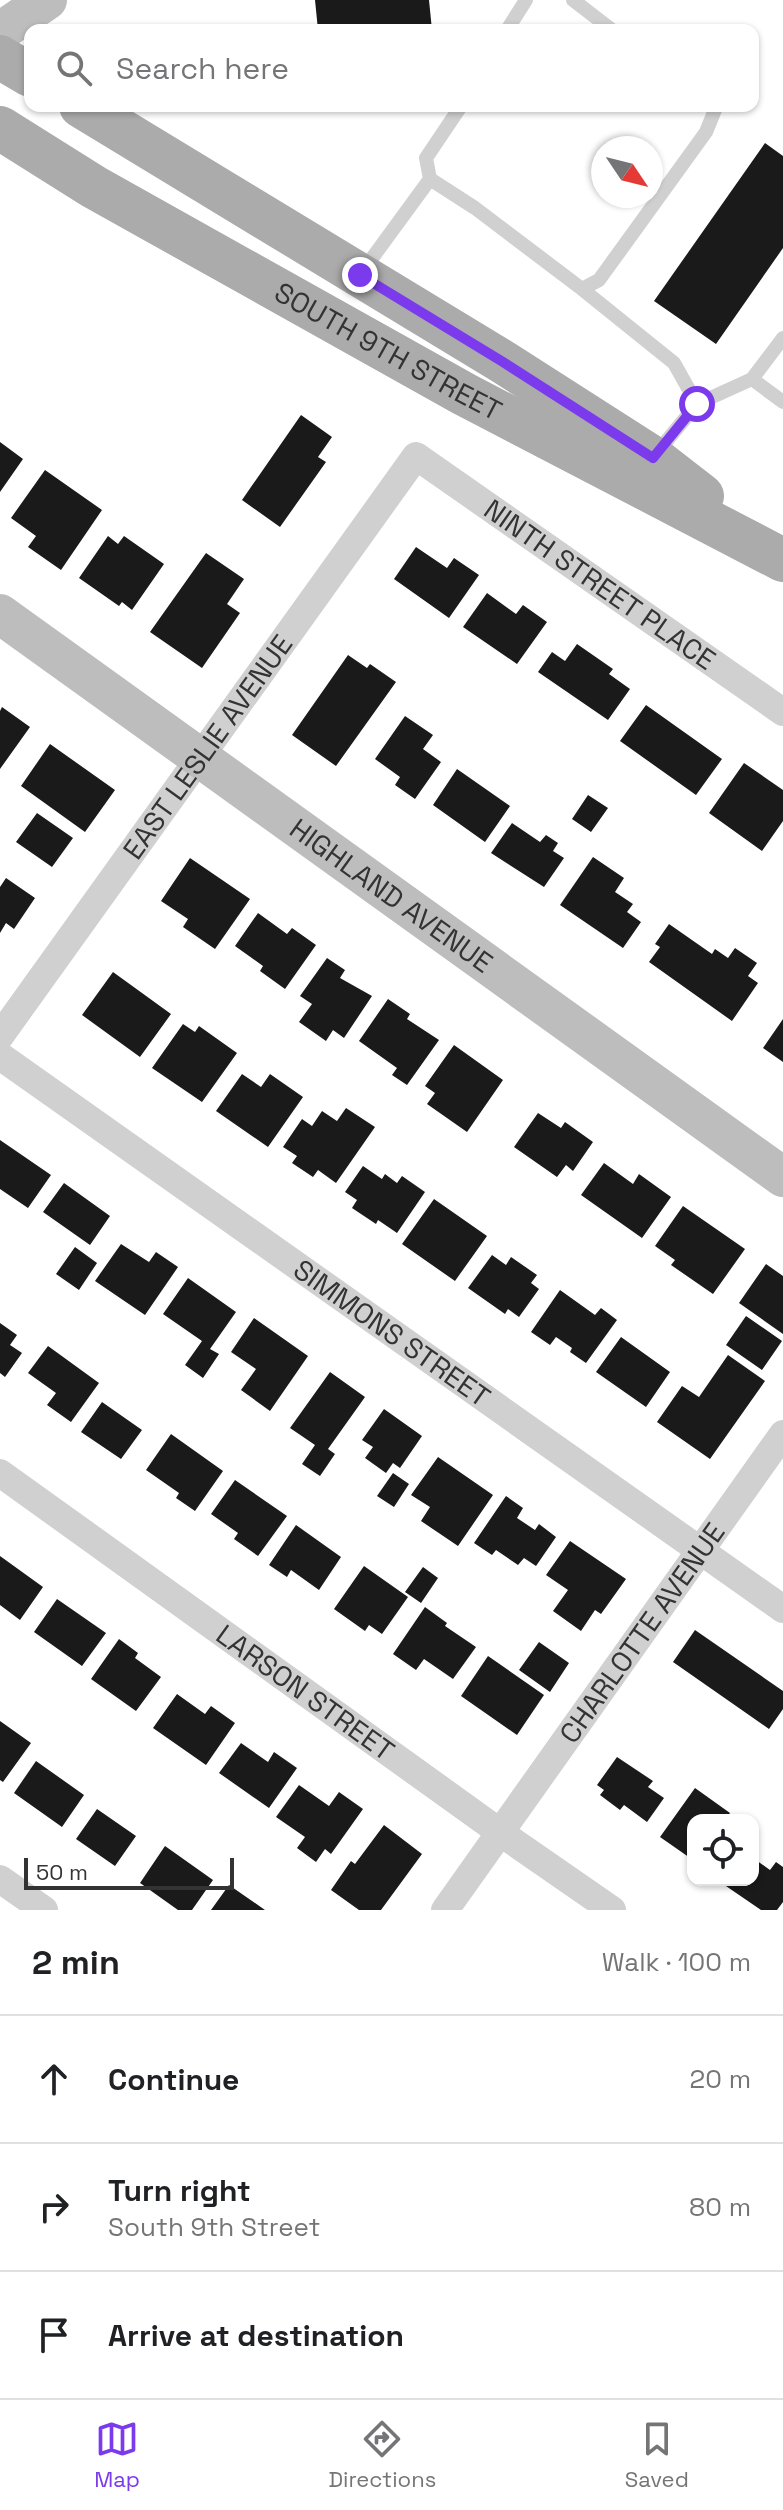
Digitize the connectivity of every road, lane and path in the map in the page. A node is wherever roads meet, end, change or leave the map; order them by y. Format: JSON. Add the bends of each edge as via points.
{"nodes":[{"id":1,"x":47,"y":0,"type":"edge"},
{"id":2,"x":526,"y":0,"type":"edge"},
{"id":3,"x":573,"y":0,"type":"edge"},
{"id":4,"x":516,"y":7,"type":"edge"},
{"id":5,"x":604,"y":24,"type":"edge"},
{"id":6,"x":0,"y":32,"type":"edge"},
{"id":7,"x":0,"y":57,"type":"edge"},
{"id":8,"x":24,"y":71,"type":"edge"},
{"id":9,"x":91,"y":112,"type":"edge"},
{"id":10,"x":457,"y":112,"type":"edge"},
{"id":11,"x":714,"y":112,"type":"edge"},
{"id":12,"x":0,"y":128,"type":"edge"},
{"id":13,"x":430,"y":179,"type":"junction"},
{"id":14,"x":360,"y":275,"type":"junction"},
{"id":15,"x":582,"y":289,"type":"junction"},
{"id":16,"x":783,"y":338,"type":"edge"},
{"id":17,"x":752,"y":379,"type":"junction"},
{"id":18,"x":783,"y":402,"type":"edge"},
{"id":19,"x":697,"y":404,"type":"junction"},
{"id":20,"x":416,"y":456,"type":"joint"},
{"id":21,"x":653,"y":458,"type":"junction"},
{"id":22,"x":783,"y":559,"type":"edge"},
{"id":23,"x":0,"y":614,"type":"edge"},
{"id":24,"x":783,"y":712,"type":"edge"},
{"id":25,"x":199,"y":756,"type":"junction"},
{"id":26,"x":0,"y":1036,"type":"edge"},
{"id":27,"x":0,"y":1056,"type":"edge"},
{"id":28,"x":783,"y":1177,"type":"edge"},
{"id":29,"x":783,"y":1434,"type":"edge"},
{"id":30,"x":0,"y":1473,"type":"edge"},
{"id":31,"x":701,"y":1551,"type":"junction"},
{"id":32,"x":783,"y":1609,"type":"edge"},
{"id":33,"x":501,"y":1833,"type":"junction"},
{"id":34,"x":0,"y":1879,"type":"edge"},
{"id":35,"x":44,"y":1910,"type":"edge"},
{"id":36,"x":445,"y":1910,"type":"edge"},
{"id":37,"x":612,"y":1910,"type":"edge"}],
"edges":[{"from":1,"to":6,"type":"street"},
{"from":2,"to":4,"type":"lane"},
{"from":3,"to":5,"type":"lane"},
{"from":7,"to":8,"type":"main road"},
{"from":9,"to":14,"type":"main road","name":"SOUTH 9TH STREET"},
{"from":10,"to":13,"type":"lane","via":[[426,158]]},
{"from":11,"to":15,"type":"lane","via":[[706,132],[599,280]]},
{"from":12,"to":22,"type":"main road","name":"SOUTH 9TH STREET","via":[[94,187],[450,387]]},
{"from":13,"to":14,"type":"lane"},
{"from":13,"to":15,"type":"lane"},
{"from":14,"to":21,"type":"main road","name":"SOUTH 9TH STREET"},
{"from":15,"to":19,"type":"lane","via":[[674,363]]},
{"from":16,"to":17,"type":"lane"},
{"from":17,"to":18,"type":"lane"},
{"from":17,"to":19,"type":"lane"},
{"from":19,"to":21,"type":"lane"},
{"from":20,"to":24,"type":"street","name":"NINTH STREET PLACE"},
{"from":20,"to":25,"type":"street","name":"EAST LESLIE AVENUE"},
{"from":21,"to":22,"type":"main road","name":"SOUTH 9TH STREET"},
{"from":23,"to":25,"type":"street","name":"HIGHLAND AVENUE"},
{"from":25,"to":26,"type":"street","name":"EAST LESLIE AVENUE"},
{"from":25,"to":28,"type":"street","name":"HIGHLAND AVENUE"},
{"from":27,"to":31,"type":"street","name":"SIMMONS STREET"},
{"from":29,"to":31,"type":"street","name":"CHARLOTTE AVENUE"},
{"from":30,"to":33,"type":"street","name":"LARSON STREET"},
{"from":31,"to":32,"type":"street","name":"SIMMONS STREET"},
{"from":31,"to":33,"type":"street","name":"CHARLOTTE AVENUE"},
{"from":33,"to":36,"type":"street","name":"CHARLOTTE AVENUE"},
{"from":33,"to":37,"type":"street","name":"LARSON STREET"},
{"from":34,"to":35,"type":"street"}]}
